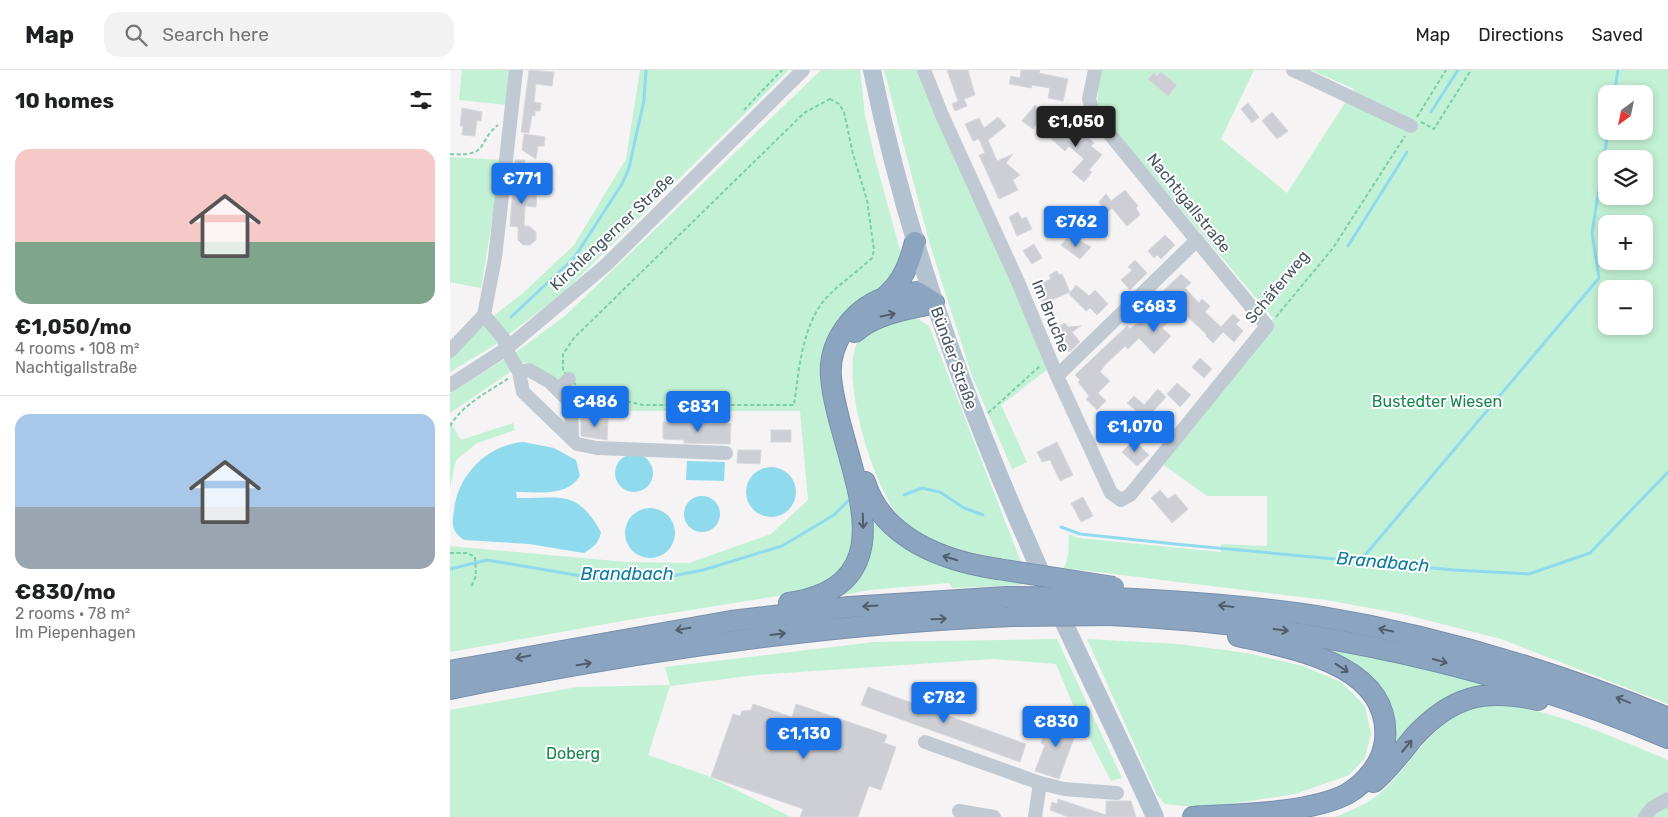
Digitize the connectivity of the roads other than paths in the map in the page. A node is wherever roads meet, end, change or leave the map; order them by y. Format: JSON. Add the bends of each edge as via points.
{"nodes":[{"id":1,"x":516,"y":70,"type":"edge"},
{"id":2,"x":802,"y":70,"type":"edge"},
{"id":3,"x":810,"y":70,"type":"edge"},
{"id":4,"x":872,"y":70,"type":"edge"},
{"id":5,"x":924,"y":70,"type":"edge"},
{"id":6,"x":1095,"y":70,"type":"edge"},
{"id":7,"x":1293,"y":70,"type":"edge"},
{"id":8,"x":784,"y":89,"type":"junction"},
{"id":9,"x":1412,"y":126,"type":"road end"},
{"id":10,"x":1197,"y":240,"type":"junction"},
{"id":11,"x":914,"y":242,"type":"junction"},
{"id":12,"x":885,"y":297,"type":"junction"},
{"id":13,"x":934,"y":303,"type":"junction"},
{"id":14,"x":484,"y":315,"type":"junction"},
{"id":15,"x":1268,"y":326,"type":"joint"},
{"id":16,"x":506,"y":349,"type":"junction"},
{"id":17,"x":450,"y":351,"type":"edge"},
{"id":18,"x":520,"y":372,"type":"junction"},
{"id":19,"x":1057,"y":376,"type":"junction"},
{"id":20,"x":569,"y":379,"type":"road end"},
{"id":21,"x":450,"y":385,"type":"edge"},
{"id":22,"x":558,"y":390,"type":"junction"},
{"id":23,"x":572,"y":439,"type":"junction"},
{"id":24,"x":726,"y":453,"type":"dead end"},
{"id":25,"x":1111,"y":493,"type":"joint"},
{"id":26,"x":1112,"y":600,"type":"junction"},
{"id":27,"x":1009,"y":606,"type":"junction"},
{"id":28,"x":731,"y":621,"type":"junction"},
{"id":29,"x":450,"y":671,"type":"edge"},
{"id":30,"x":450,"y":689,"type":"edge"},
{"id":31,"x":1668,"y":718,"type":"edge"},
{"id":32,"x":1632,"y":722,"type":"junction"},
{"id":33,"x":1668,"y":738,"type":"edge"},
{"id":34,"x":925,"y":742,"type":"dead end"},
{"id":35,"x":1040,"y":783,"type":"junction"},
{"id":36,"x":1117,"y":793,"type":"dead end"},
{"id":37,"x":1668,"y":799,"type":"edge"},
{"id":38,"x":959,"y":811,"type":"dead end"},
{"id":39,"x":994,"y":817,"type":"edge"},
{"id":40,"x":1035,"y":817,"type":"edge"},
{"id":41,"x":1155,"y":817,"type":"edge"},
{"id":42,"x":1193,"y":817,"type":"edge"},
{"id":43,"x":1277,"y":817,"type":"edge"},
{"id":44,"x":1645,"y":817,"type":"edge"}],
"edges":[{"from":1,"to":14,"type":"street","via":[[495,258]]},
{"from":2,"to":8,"type":"street","name":"Kirchlengerner Straße"},
{"from":3,"to":8,"type":"street","name":"Kirchlengerner Straße"},
{"from":4,"to":11,"type":"main road","name":"Bünder Straße"},
{"from":5,"to":19,"type":"street","name":"Im Bruche"},
{"from":6,"to":10,"type":"street","name":"Nachtigallstraße","via":[[1089,99],[1094,115]]},
{"from":7,"to":9,"type":"street"},
{"from":8,"to":16,"type":"street","name":"Kirchlengerner Straße","via":[[606,264]]},
{"from":10,"to":15,"type":"street","name":"Nachtigallstraße"},
{"from":10,"to":19,"type":"street"},
{"from":11,"to":12,"type":"highway","via":[[905,274],[898,286]]},
{"from":11,"to":13,"type":"main road","name":"Bünder Straße"},
{"from":12,"to":13,"type":"highway","via":[[918,292]]},
{"from":12,"to":28,"type":"highway","one_way":true,"via":[[848,323],[833,351],[831,377],[862,503],[864,528],[861,551],[854,569],[841,584],[821,595],[747,610]]},
{"from":26,"to":13,"type":"highway","one_way":true,"bridge":true,"via":[[927,550],[909,539],[878,508],[858,459],[840,376],[842,355],[850,336],[866,322]]},
{"from":13,"to":41,"type":"main road","name":"Bünder Straße","via":[[1028,544]]},
{"from":14,"to":16,"type":"street","via":[[504,339]]},
{"from":14,"to":17,"type":"street"},
{"from":15,"to":25,"type":"street","name":"Schäferweg","via":[[1130,495],[1121,500]]},
{"from":16,"to":18,"type":"street"},
{"from":16,"to":21,"type":"street","name":"Kirchlengerner Straße"},
{"from":18,"to":22,"type":"street","via":[[529,370]]},
{"from":18,"to":23,"type":"street","via":[[523,392]]},
{"from":19,"to":25,"type":"street","name":"Im Bruche"},
{"from":20,"to":22,"type":"street"},
{"from":22,"to":23,"type":"street","via":[[571,403]]},
{"from":23,"to":24,"type":"street","via":[[577,444],[597,448]]},
{"from":26,"to":27,"type":"highway","bridge":true},
{"from":31,"to":26,"type":"highway","one_way":true,"via":[[1518,664],[1412,635],[1316,616],[1188,602]]},
{"from":26,"to":32,"type":"highway","one_way":true,"via":[[1189,619],[1314,634],[1408,653],[1530,686]]},
{"from":26,"to":42,"type":"highway","one_way":true,"via":[[1122,624],[1238,636],[1309,653],[1335,663],[1364,685],[1384,716],[1384,747],[1376,767],[1346,794],[1294,808]]},
{"from":27,"to":28,"type":"highway","one_way":true,"via":[[849,607]]},
{"from":30,"to":27,"type":"highway","one_way":true,"via":[[729,640]]},
{"from":28,"to":29,"type":"highway","one_way":true},
{"from":32,"to":33,"type":"highway"},
{"from":43,"to":32,"type":"highway","one_way":true,"via":[[1327,808],[1367,788],[1441,712],[1475,696],[1522,696],[1609,723]]},
{"from":34,"to":35,"type":"street"},
{"from":35,"to":36,"type":"street","via":[[1064,789]]},
{"from":35,"to":40,"type":"street"},
{"from":37,"to":44,"type":"street","via":[[1652,808]]},
{"from":38,"to":39,"type":"street"}]}
